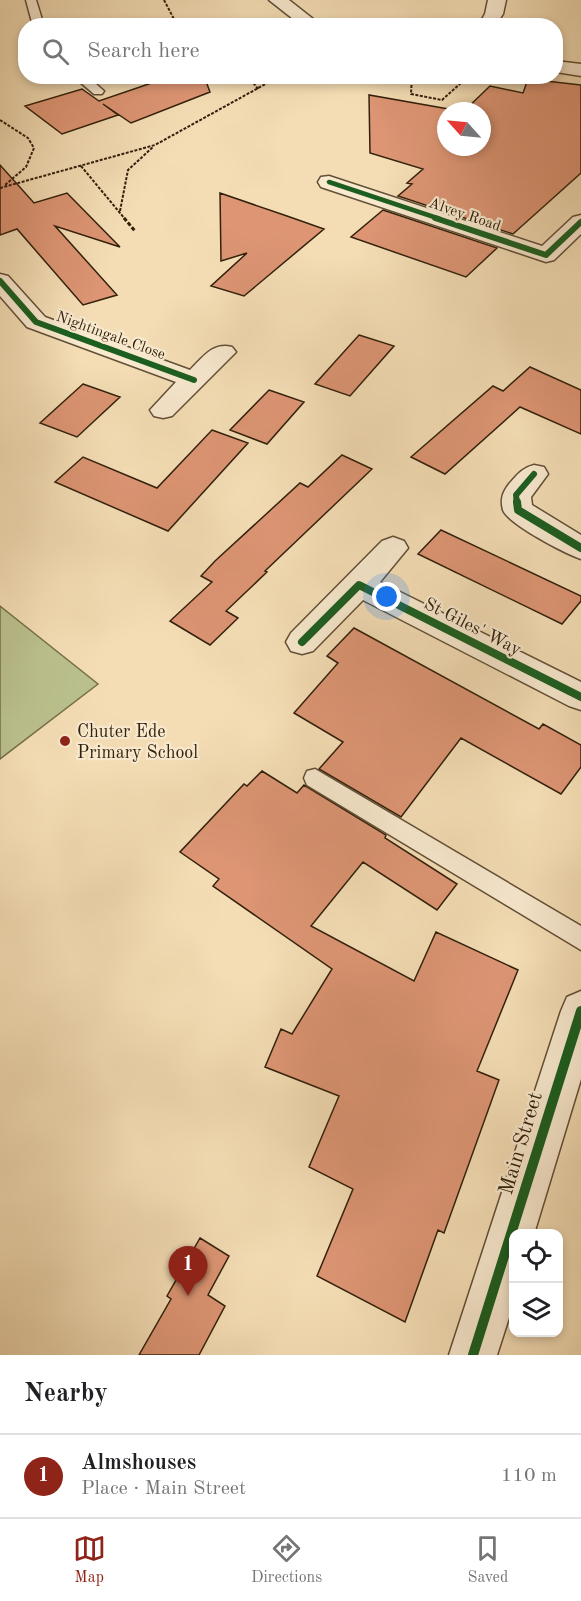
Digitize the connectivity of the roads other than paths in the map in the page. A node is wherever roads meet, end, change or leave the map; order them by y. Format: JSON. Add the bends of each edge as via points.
{"nodes":[{"id":1,"x":31,"y":0,"type":"edge"},
{"id":2,"x":278,"y":0,"type":"edge"},
{"id":3,"x":497,"y":0,"type":"edge"},
{"id":4,"x":37,"y":18,"type":"edge"},
{"id":5,"x":303,"y":18,"type":"edge"},
{"id":6,"x":491,"y":18,"type":"edge"},
{"id":7,"x":563,"y":68,"type":"edge"},
{"id":8,"x":581,"y":70,"type":"edge"},
{"id":9,"x":90,"y":84,"type":"edge"},
{"id":10,"x":98,"y":91,"type":"dead end"},
{"id":11,"x":329,"y":182,"type":"dead end"},
{"id":12,"x":581,"y":222,"type":"edge"},
{"id":13,"x":0,"y":281,"type":"edge"},
{"id":14,"x":223,"y":352,"type":"dead end"},
{"id":15,"x":194,"y":380,"type":"junction"},
{"id":16,"x":164,"y":410,"type":"dead end"},
{"id":17,"x":534,"y":474,"type":"dead end"},
{"id":18,"x":393,"y":548,"type":"dead end"},
{"id":19,"x":581,"y":548,"type":"edge"},
{"id":20,"x":359,"y":585,"type":"junction"},
{"id":21,"x":302,"y":642,"type":"dead end"},
{"id":22,"x":581,"y":697,"type":"edge"},
{"id":23,"x":315,"y":778,"type":"dead end"},
{"id":24,"x":581,"y":939,"type":"edge"},
{"id":25,"x":580,"y":1019,"type":"edge"},
{"id":26,"x":473,"y":1355,"type":"edge"}],
"edges":[{"from":1,"to":4,"type":"lane"},
{"from":2,"to":5,"type":"street"},
{"from":3,"to":6,"type":"street"},
{"from":7,"to":8,"type":"street"},
{"from":9,"to":10,"type":"lane"},
{"from":11,"to":12,"type":"street","name":"Alvey Road","via":[[546,255]]},
{"from":13,"to":15,"type":"street","name":"Nightingale Close","via":[[36,322]]},
{"from":14,"to":15,"type":"street"},
{"from":15,"to":16,"type":"street"},
{"from":17,"to":19,"type":"street","via":[[516,495],[518,510]]},
{"from":18,"to":20,"type":"street"},
{"from":20,"to":21,"type":"street"},
{"from":20,"to":22,"type":"street","name":"St Giles' Way"},
{"from":23,"to":24,"type":"lane"},
{"from":25,"to":26,"type":"street","name":"Main Street"}]}
